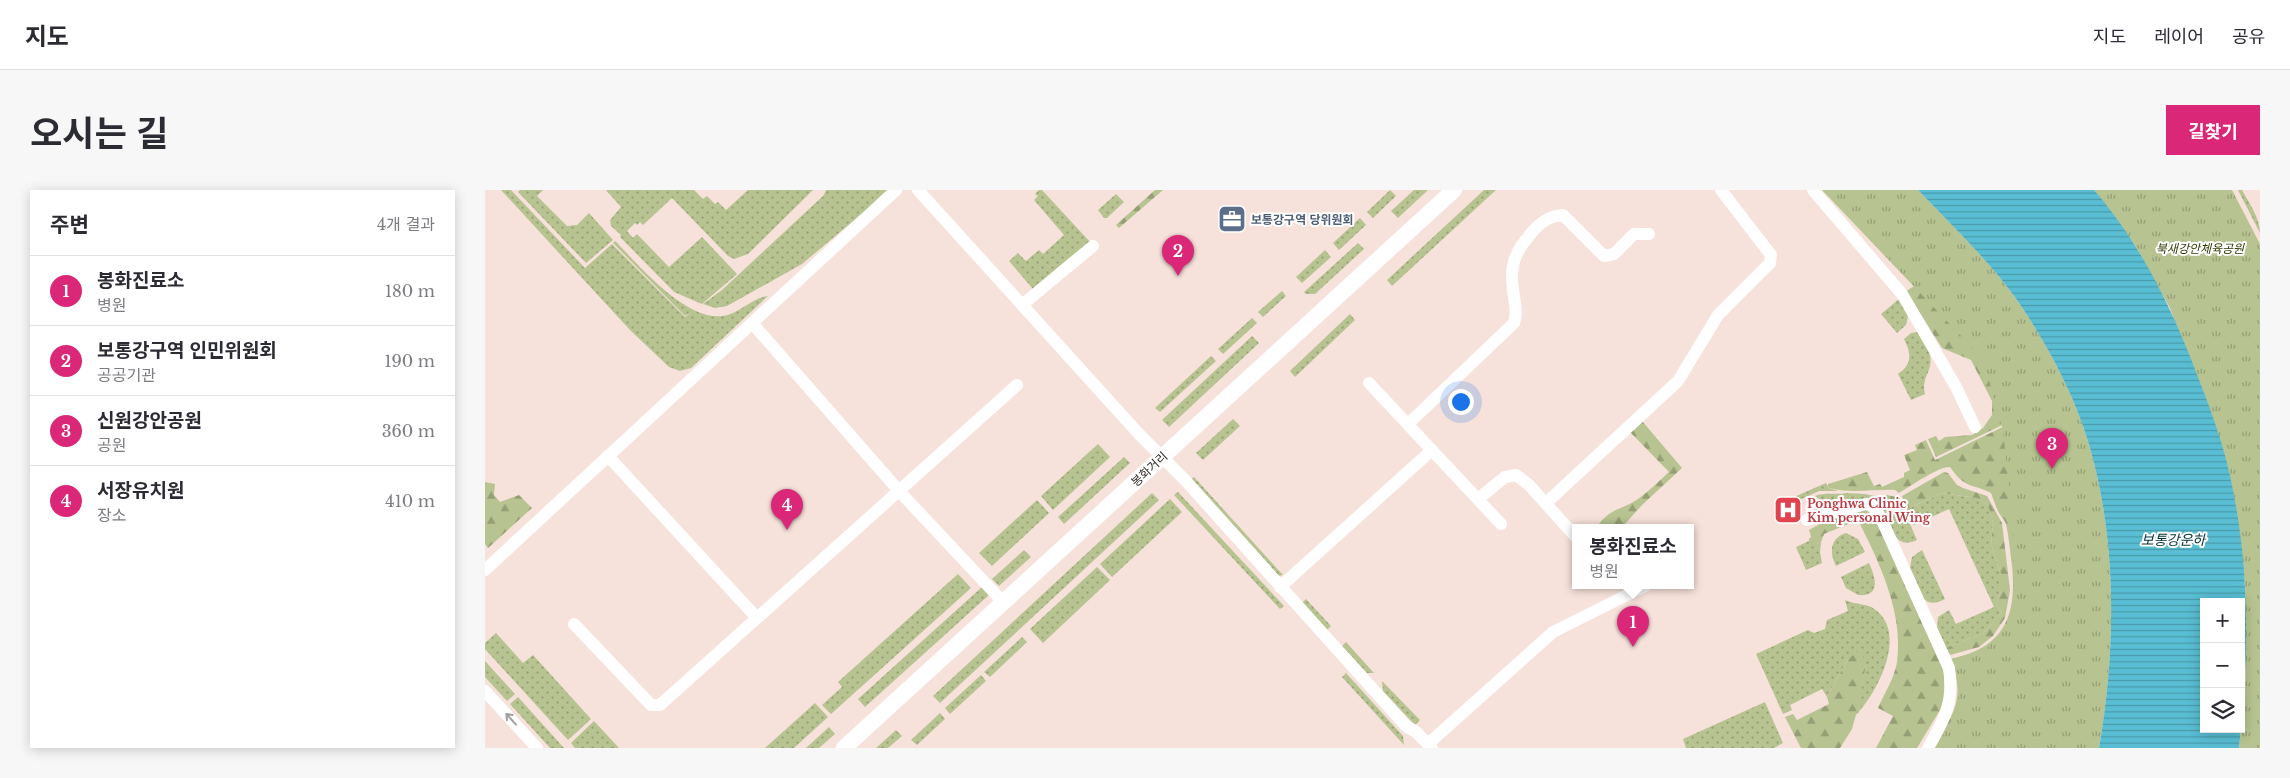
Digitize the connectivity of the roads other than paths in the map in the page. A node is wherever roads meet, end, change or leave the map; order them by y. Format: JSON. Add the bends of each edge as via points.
{"nodes":[{"id":1,"x":896,"y":190,"type":"edge"},
{"id":2,"x":918,"y":190,"type":"edge"},
{"id":3,"x":1454,"y":190,"type":"edge"},
{"id":4,"x":1721,"y":190,"type":"edge"},
{"id":5,"x":1813,"y":190,"type":"edge"},
{"id":6,"x":1649,"y":234,"type":"dead end"},
{"id":7,"x":1093,"y":246,"type":"dead end"},
{"id":8,"x":1022,"y":305,"type":"junction"},
{"id":9,"x":752,"y":323,"type":"junction"},
{"id":10,"x":1369,"y":383,"type":"dead end"},
{"id":11,"x":1017,"y":385,"type":"dead end"},
{"id":12,"x":1408,"y":424,"type":"junction"},
{"id":13,"x":1975,"y":427,"type":"dead end"},
{"id":14,"x":1432,"y":450,"type":"junction"},
{"id":15,"x":608,"y":456,"type":"junction"},
{"id":16,"x":1162,"y":457,"type":"junction"},
{"id":17,"x":900,"y":492,"type":"junction"},
{"id":18,"x":1478,"y":499,"type":"junction"},
{"id":19,"x":1546,"y":503,"type":"junction"},
{"id":20,"x":1807,"y":520,"type":"dead end"},
{"id":21,"x":1501,"y":524,"type":"dead end"},
{"id":22,"x":1572,"y":533,"type":"edge"},
{"id":23,"x":485,"y":570,"type":"edge"},
{"id":24,"x":1280,"y":587,"type":"junction"},
{"id":25,"x":1623,"y":590,"type":"edge"},
{"id":26,"x":1004,"y":603,"type":"junction"},
{"id":27,"x":757,"y":618,"type":"junction"},
{"id":28,"x":575,"y":624,"type":"dead end"},
{"id":29,"x":485,"y":691,"type":"edge"},
{"id":30,"x":1430,"y":746,"type":"edge"},
{"id":31,"x":537,"y":748,"type":"edge"},
{"id":32,"x":844,"y":748,"type":"edge"},
{"id":33,"x":1928,"y":748,"type":"edge"}],
"edges":[{"from":1,"to":9,"type":"street"},
{"from":2,"to":8,"type":"street"},
{"from":3,"to":16,"type":"main road","name":"봉화거리"},
{"from":4,"to":19,"type":"street","via":[[1771,255],[1770,263],[1718,315],[1678,381]]},
{"from":5,"to":13,"type":"street","via":[[1902,294],[1956,387]]},
{"from":6,"to":12,"type":"street","via":[[1634,234],[1614,254],[1604,256],[1563,215],[1552,216],[1539,224],[1519,246],[1513,263],[1512,287],[1517,314],[1514,324]]},
{"from":7,"to":8,"type":"street"},
{"from":8,"to":16,"type":"street"},
{"from":9,"to":15,"type":"street"},
{"from":9,"to":17,"type":"street"},
{"from":10,"to":12,"type":"street"},
{"from":11,"to":17,"type":"street"},
{"from":12,"to":14,"type":"street"},
{"from":14,"to":18,"type":"street"},
{"from":14,"to":24,"type":"street"},
{"from":15,"to":23,"type":"street"},
{"from":15,"to":27,"type":"street"},
{"from":16,"to":24,"type":"street"},
{"from":16,"to":26,"type":"main road","name":"봉화거리"},
{"from":17,"to":26,"type":"street"},
{"from":17,"to":27,"type":"street"},
{"from":18,"to":19,"type":"street","via":[[1505,477],[1516,475]]},
{"from":18,"to":21,"type":"street"},
{"from":19,"to":22,"type":"street"},
{"from":20,"to":33,"type":"street","via":[[1866,504],[1880,516],[1949,668],[1951,700]]},
{"from":24,"to":30,"type":"street","via":[[1406,726]]},
{"from":25,"to":30,"type":"street","via":[[1553,632]]},
{"from":26,"to":32,"type":"main road","name":"봉화거리"},
{"from":27,"to":28,"type":"street","via":[[660,705],[651,705]]},
{"from":31,"to":29,"type":"street","one_way":true}]}
